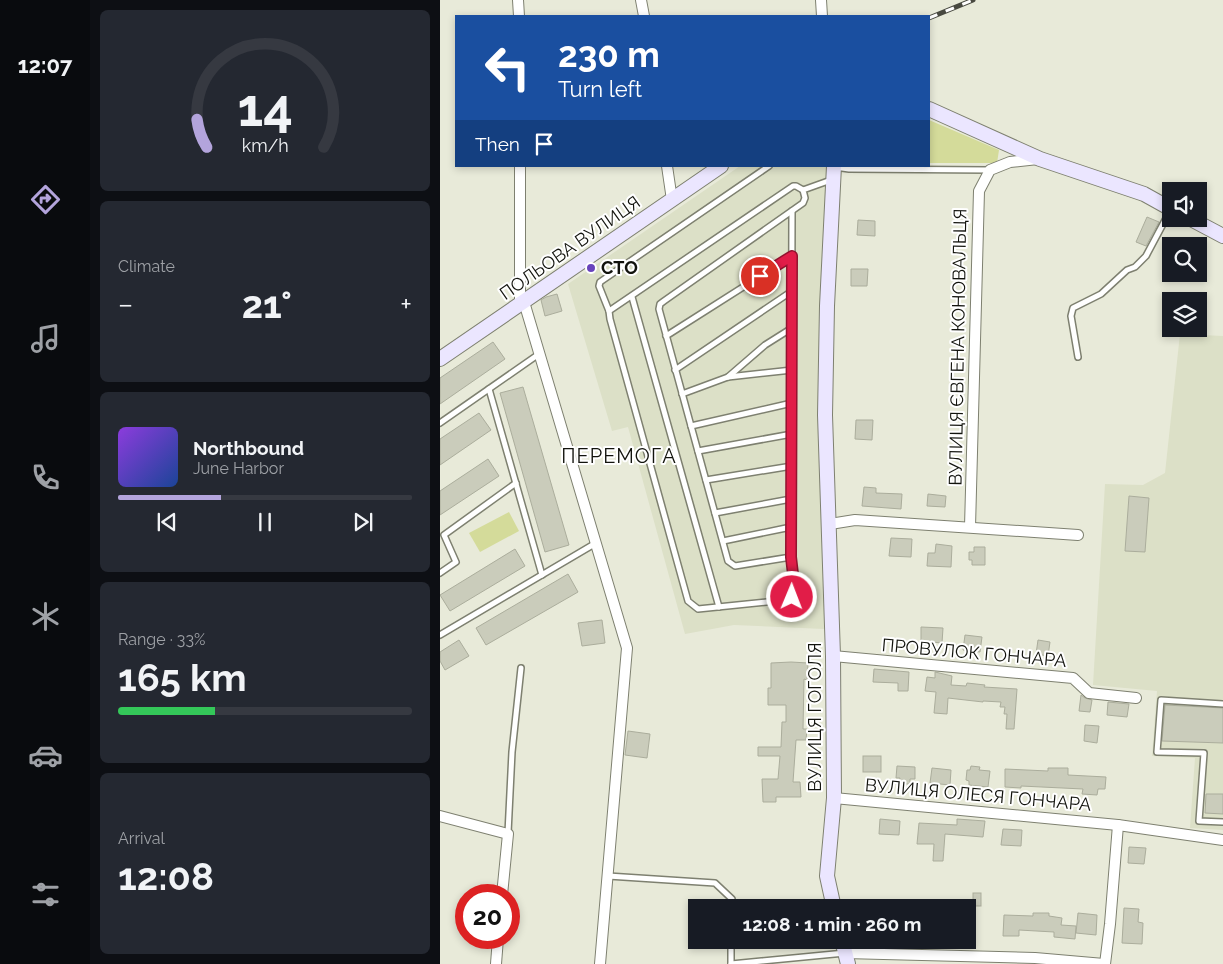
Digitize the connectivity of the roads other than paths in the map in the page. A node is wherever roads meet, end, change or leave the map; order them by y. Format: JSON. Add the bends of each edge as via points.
{"nodes":[{"id":1,"x":518,"y":0,"type":"edge"},
{"id":2,"x":641,"y":0,"type":"edge"},
{"id":3,"x":821,"y":0,"type":"edge"},
{"id":4,"x":519,"y":15,"type":"edge"},
{"id":5,"x":644,"y":15,"type":"edge"},
{"id":6,"x":822,"y":15,"type":"edge"},
{"id":7,"x":930,"y":109,"type":"edge"},
{"id":8,"x":1040,"y":159,"type":"junction"},
{"id":9,"x":520,"y":167,"type":"edge"},
{"id":10,"x":667,"y":167,"type":"edge"},
{"id":11,"x":720,"y":167,"type":"edge"},
{"id":12,"x":768,"y":167,"type":"edge"},
{"id":13,"x":990,"y":170,"type":"junction"},
{"id":14,"x":834,"y":171,"type":"edge"},
{"id":15,"x":803,"y":190,"type":"junction"},
{"id":16,"x":672,"y":200,"type":"junction"},
{"id":17,"x":1162,"y":204,"type":"edge"},
{"id":18,"x":792,"y":211,"type":"junction"},
{"id":19,"x":1162,"y":226,"type":"edge"},
{"id":20,"x":1206,"y":227,"type":"edge"},
{"id":21,"x":1223,"y":236,"type":"edge"},
{"id":22,"x":792,"y":256,"type":"junction"},
{"id":23,"x":792,"y":291,"type":"junction"},
{"id":24,"x":632,"y":297,"type":"junction"},
{"id":25,"x":522,"y":304,"type":"junction"},
{"id":26,"x":610,"y":312,"type":"junction"},
{"id":27,"x":792,"y":328,"type":"junction"},
{"id":28,"x":666,"y":336,"type":"junction"},
{"id":29,"x":539,"y":354,"type":"junction"},
{"id":30,"x":1078,"y":357,"type":"dead end"},
{"id":31,"x":440,"y":359,"type":"edge"},
{"id":32,"x":675,"y":370,"type":"junction"},
{"id":33,"x":792,"y":370,"type":"junction"},
{"id":34,"x":728,"y":378,"type":"junction"},
{"id":35,"x":489,"y":389,"type":"junction"},
{"id":36,"x":682,"y":394,"type":"junction"},
{"id":37,"x":792,"y":403,"type":"junction"},
{"id":38,"x":440,"y":423,"type":"edge"},
{"id":39,"x":691,"y":426,"type":"junction"},
{"id":40,"x":792,"y":434,"type":"junction"},
{"id":41,"x":698,"y":451,"type":"junction"},
{"id":42,"x":792,"y":466,"type":"junction"},
{"id":43,"x":706,"y":480,"type":"junction"},
{"id":44,"x":516,"y":484,"type":"junction"},
{"id":45,"x":791,"y":499,"type":"junction"},
{"id":46,"x":715,"y":513,"type":"junction"},
{"id":47,"x":830,"y":524,"type":"junction"},
{"id":48,"x":791,"y":527,"type":"junction"},
{"id":49,"x":970,"y":527,"type":"junction"},
{"id":50,"x":1078,"y":535,"type":"dead end"},
{"id":51,"x":722,"y":541,"type":"junction"},
{"id":52,"x":596,"y":543,"type":"junction"},
{"id":53,"x":791,"y":557,"type":"junction"},
{"id":54,"x":440,"y":573,"type":"edge"},
{"id":55,"x":542,"y":575,"type":"junction"},
{"id":56,"x":719,"y":607,"type":"junction"},
{"id":57,"x":440,"y":635,"type":"edge"},
{"id":58,"x":834,"y":656,"type":"junction"},
{"id":59,"x":522,"y":668,"type":"dead end"},
{"id":60,"x":1136,"y":698,"type":"dead end"},
{"id":61,"x":1223,"y":704,"type":"edge"},
{"id":62,"x":834,"y":798,"type":"junction"},
{"id":63,"x":440,"y":816,"type":"edge"},
{"id":64,"x":1223,"y":822,"type":"edge"},
{"id":65,"x":1118,"y":825,"type":"junction"},
{"id":66,"x":508,"y":834,"type":"junction"},
{"id":67,"x":1223,"y":840,"type":"edge"},
{"id":68,"x":607,"y":876,"type":"junction"},
{"id":69,"x":503,"y":884,"type":"edge"},
{"id":70,"x":732,"y":899,"type":"edge"},
{"id":71,"x":832,"y":899,"type":"edge"},
{"id":72,"x":497,"y":949,"type":"edge"},
{"id":73,"x":732,"y":949,"type":"edge"},
{"id":74,"x":845,"y":952,"type":"edge"},
{"id":75,"x":496,"y":964,"type":"edge"},
{"id":76,"x":600,"y":964,"type":"edge"},
{"id":77,"x":731,"y":964,"type":"edge"},
{"id":78,"x":1104,"y":964,"type":"edge"}],
"edges":[{"from":1,"to":4,"type":"street"},
{"from":2,"to":5,"type":"street"},
{"from":3,"to":6,"type":"street"},
{"from":7,"to":8,"type":"street"},
{"from":8,"to":13,"type":"street","via":[[1010,162]]},
{"from":8,"to":17,"type":"street","via":[[1144,194]]},
{"from":9,"to":25,"type":"street"},
{"from":10,"to":16,"type":"street"},
{"from":11,"to":16,"type":"street","name":"ПОЛЬОВА ВУЛИЦЯ"},
{"from":12,"to":26,"type":"lane","via":[[600,282]]},
{"from":13,"to":14,"type":"lane"},
{"from":13,"to":49,"type":"street","name":"ВУЛИЦЯ ЄВГЕНА КОНОВАЛЬЦЯ","via":[[979,191]]},
{"from":14,"to":15,"type":"lane"},
{"from":14,"to":47,"type":"street","name":"ВУЛИЦЯ ГОГОЛЯ","via":[[825,415]]},
{"from":15,"to":18,"type":"lane","via":[[806,198]]},
{"from":15,"to":24,"type":"lane","via":[[793,186]]},
{"from":16,"to":25,"type":"street","name":"ПОЛЬОВА ВУЛИЦЯ"},
{"from":18,"to":22,"type":"lane"},
{"from":18,"to":28,"type":"lane","via":[[660,304]]},
{"from":19,"to":30,"type":"lane","via":[[1146,256],[1135,267],[1127,270],[1101,294],[1073,308],[1070,316]]},
{"from":20,"to":21,"type":"street"},
{"from":22,"to":23,"type":"lane"},
{"from":22,"to":28,"type":"lane"},
{"from":23,"to":27,"type":"lane"},
{"from":23,"to":32,"type":"lane"},
{"from":24,"to":26,"type":"lane"},
{"from":24,"to":56,"type":"lane"},
{"from":25,"to":29,"type":"street"},
{"from":25,"to":31,"type":"street","name":"ПОЛЬОВА ВУЛИЦЯ"},
{"from":26,"to":56,"type":"lane","via":[[688,601],[698,609]]},
{"from":27,"to":33,"type":"lane"},
{"from":27,"to":34,"type":"lane","via":[[765,345]]},
{"from":28,"to":32,"type":"lane"},
{"from":29,"to":35,"type":"lane"},
{"from":29,"to":52,"type":"street"},
{"from":32,"to":36,"type":"lane"},
{"from":33,"to":34,"type":"lane"},
{"from":33,"to":37,"type":"lane"},
{"from":34,"to":36,"type":"lane"},
{"from":35,"to":38,"type":"lane"},
{"from":35,"to":44,"type":"lane"},
{"from":36,"to":39,"type":"lane"},
{"from":37,"to":39,"type":"lane"},
{"from":37,"to":40,"type":"lane"},
{"from":39,"to":41,"type":"lane"},
{"from":40,"to":41,"type":"lane"},
{"from":40,"to":42,"type":"lane"},
{"from":41,"to":43,"type":"lane"},
{"from":42,"to":43,"type":"lane"},
{"from":42,"to":45,"type":"lane"},
{"from":43,"to":46,"type":"lane"},
{"from":44,"to":54,"type":"lane","via":[[444,535],[456,562]]},
{"from":44,"to":55,"type":"lane"},
{"from":45,"to":46,"type":"lane"},
{"from":45,"to":48,"type":"lane"},
{"from":46,"to":51,"type":"lane"},
{"from":47,"to":49,"type":"street","via":[[855,520]]},
{"from":47,"to":58,"type":"street","name":"ВУЛИЦЯ ГОГОЛЯ"},
{"from":48,"to":51,"type":"lane"},
{"from":48,"to":53,"type":"lane"},
{"from":49,"to":50,"type":"street"},
{"from":51,"to":53,"type":"lane","via":[[728,561],[735,566]]},
{"from":52,"to":55,"type":"lane"},
{"from":52,"to":68,"type":"street","via":[[627,648]]},
{"from":53,"to":56,"type":"lane","via":[[795,592],[792,597]]},
{"from":55,"to":57,"type":"lane"},
{"from":58,"to":60,"type":"street","name":"ПРОВУЛОК ГОНЧАРА","via":[[1073,678],[1089,693]]},
{"from":58,"to":62,"type":"street","name":"ВУЛИЦЯ ГОГОЛЯ"},
{"from":59,"to":66,"type":"lane","via":[[512,752]]},
{"from":61,"to":64,"type":"lane","via":[[1161,700],[1157,752],[1204,753],[1199,820]]},
{"from":62,"to":65,"type":"street","name":"ВУЛИЦЯ ОЛЕСЯ ГОНЧАРА"},
{"from":62,"to":71,"type":"street","name":"ВУЛИЦЯ ГОГОЛЯ","via":[[827,876]]},
{"from":63,"to":66,"type":"street"},
{"from":65,"to":67,"type":"street","name":"ВУЛИЦЯ ОЛЕСЯ ГОНЧАРА"},
{"from":65,"to":78,"type":"street"},
{"from":66,"to":69,"type":"street"},
{"from":68,"to":70,"type":"lane","via":[[715,884]]},
{"from":68,"to":76,"type":"street"},
{"from":72,"to":75,"type":"street"},
{"from":73,"to":77,"type":"lane"},
{"from":74,"to":77,"type":"lane"},
{"from":74,"to":78,"type":"street","via":[[1035,958]]}]}
